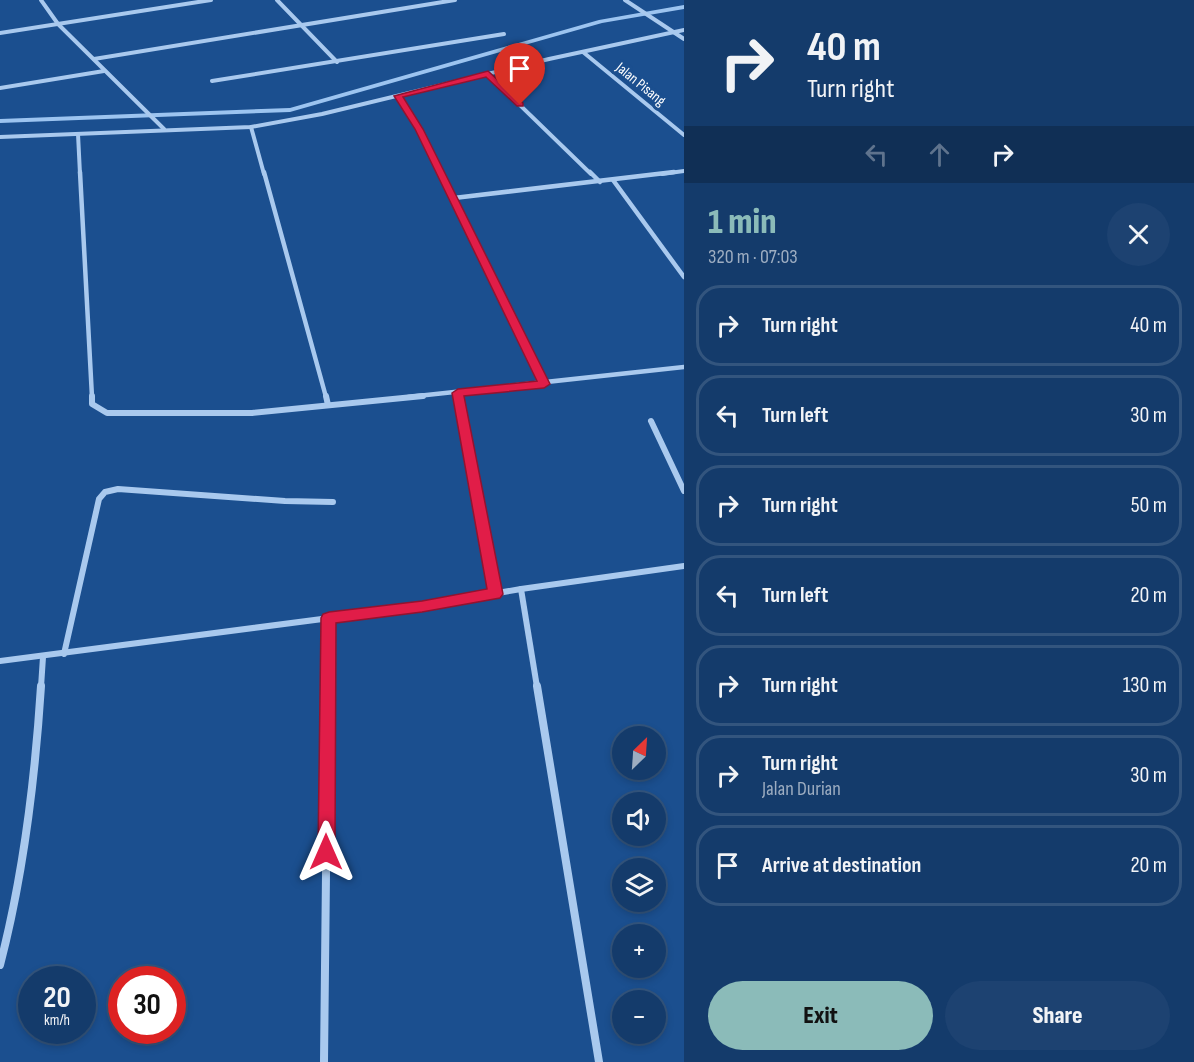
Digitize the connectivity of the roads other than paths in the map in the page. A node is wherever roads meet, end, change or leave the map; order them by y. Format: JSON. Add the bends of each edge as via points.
{"nodes":[{"id":1,"x":41,"y":0,"type":"edge"},
{"id":2,"x":211,"y":0,"type":"edge"},
{"id":3,"x":277,"y":0,"type":"edge"},
{"id":4,"x":455,"y":0,"type":"edge"},
{"id":5,"x":625,"y":0,"type":"edge"},
{"id":6,"x":58,"y":24,"type":"junction"},
{"id":7,"x":302,"y":26,"type":"junction"},
{"id":8,"x":684,"y":30,"type":"edge"},
{"id":9,"x":675,"y":32,"type":"junction"},
{"id":10,"x":0,"y":33,"type":"edge"},
{"id":11,"x":504,"y":34,"type":"dead end"},
{"id":12,"x":684,"y":39,"type":"edge"},
{"id":13,"x":583,"y":52,"type":"junction"},
{"id":14,"x":94,"y":59,"type":"junction"},
{"id":15,"x":337,"y":63,"type":"junction"},
{"id":16,"x":104,"y":71,"type":"junction"},
{"id":17,"x":488,"y":74,"type":"junction"},
{"id":18,"x":212,"y":81,"type":"dead end"},
{"id":19,"x":0,"y":88,"type":"edge"},
{"id":20,"x":398,"y":96,"type":"junction"},
{"id":21,"x":251,"y":127,"type":"junction"},
{"id":22,"x":164,"y":129,"type":"junction"},
{"id":23,"x":78,"y":134,"type":"junction"},
{"id":24,"x":684,"y":135,"type":"edge"},
{"id":25,"x":0,"y":137,"type":"edge"},
{"id":26,"x":684,"y":171,"type":"edge"},
{"id":27,"x":613,"y":180,"type":"junction"},
{"id":28,"x":600,"y":182,"type":"junction"},
{"id":29,"x":454,"y":198,"type":"junction"},
{"id":30,"x":684,"y":277,"type":"edge"},
{"id":31,"x":684,"y":367,"type":"edge"},
{"id":32,"x":544,"y":384,"type":"junction"},
{"id":33,"x":458,"y":393,"type":"junction"},
{"id":34,"x":328,"y":405,"type":"junction"},
{"id":35,"x":651,"y":420,"type":"dead end"},
{"id":36,"x":684,"y":491,"type":"edge"},
{"id":37,"x":333,"y":502,"type":"dead end"},
{"id":38,"x":684,"y":566,"type":"edge"},
{"id":39,"x":521,"y":589,"type":"junction"},
{"id":40,"x":495,"y":594,"type":"junction"},
{"id":41,"x":329,"y":618,"type":"junction"},
{"id":42,"x":64,"y":654,"type":"junction"},
{"id":43,"x":43,"y":657,"type":"junction"},
{"id":44,"x":0,"y":660,"type":"edge"},
{"id":45,"x":0,"y":965,"type":"edge"},
{"id":46,"x":324,"y":1062,"type":"edge"},
{"id":47,"x":599,"y":1062,"type":"edge"}],
"edges":[{"from":1,"to":6,"type":"street"},
{"from":2,"to":6,"type":"street"},
{"from":3,"to":7,"type":"street"},
{"from":4,"to":7,"type":"street"},
{"from":5,"to":9,"type":"street"},
{"from":6,"to":10,"type":"street"},
{"from":6,"to":14,"type":"street"},
{"from":7,"to":14,"type":"street"},
{"from":7,"to":15,"type":"street"},
{"from":8,"to":9,"type":"street"},
{"from":9,"to":12,"type":"street"},
{"from":9,"to":13,"type":"street"},
{"from":11,"to":15,"type":"street"},
{"from":13,"to":17,"type":"street"},
{"from":13,"to":24,"type":"street","name":"Jalan Pisang"},
{"from":14,"to":16,"type":"street"},
{"from":15,"to":18,"type":"street"},
{"from":16,"to":19,"type":"street"},
{"from":16,"to":22,"type":"street"},
{"from":17,"to":20,"type":"street"},
{"from":17,"to":28,"type":"street"},
{"from":20,"to":21,"type":"street"},
{"from":20,"to":29,"type":"street"},
{"from":21,"to":22,"type":"street"},
{"from":21,"to":34,"type":"street"},
{"from":22,"to":23,"type":"street"},
{"from":23,"to":25,"type":"street"},
{"from":23,"to":34,"type":"street","via":[[92,404],[107,413],[252,413]]},
{"from":26,"to":27,"type":"street"},
{"from":27,"to":28,"type":"street"},
{"from":27,"to":30,"type":"street"},
{"from":28,"to":29,"type":"street"},
{"from":29,"to":32,"type":"street"},
{"from":31,"to":32,"type":"street"},
{"from":32,"to":33,"type":"street"},
{"from":33,"to":34,"type":"street"},
{"from":33,"to":40,"type":"street"},
{"from":35,"to":36,"type":"street"},
{"from":37,"to":42,"type":"street","via":[[118,489],[105,492],[99,500]]},
{"from":38,"to":39,"type":"street"},
{"from":39,"to":40,"type":"street"},
{"from":39,"to":47,"type":"street"},
{"from":40,"to":41,"type":"street"},
{"from":41,"to":42,"type":"street"},
{"from":41,"to":46,"type":"street"},
{"from":42,"to":43,"type":"street"},
{"from":43,"to":44,"type":"street"},
{"from":43,"to":45,"type":"street","via":[[37,764],[13,921]]}]}
